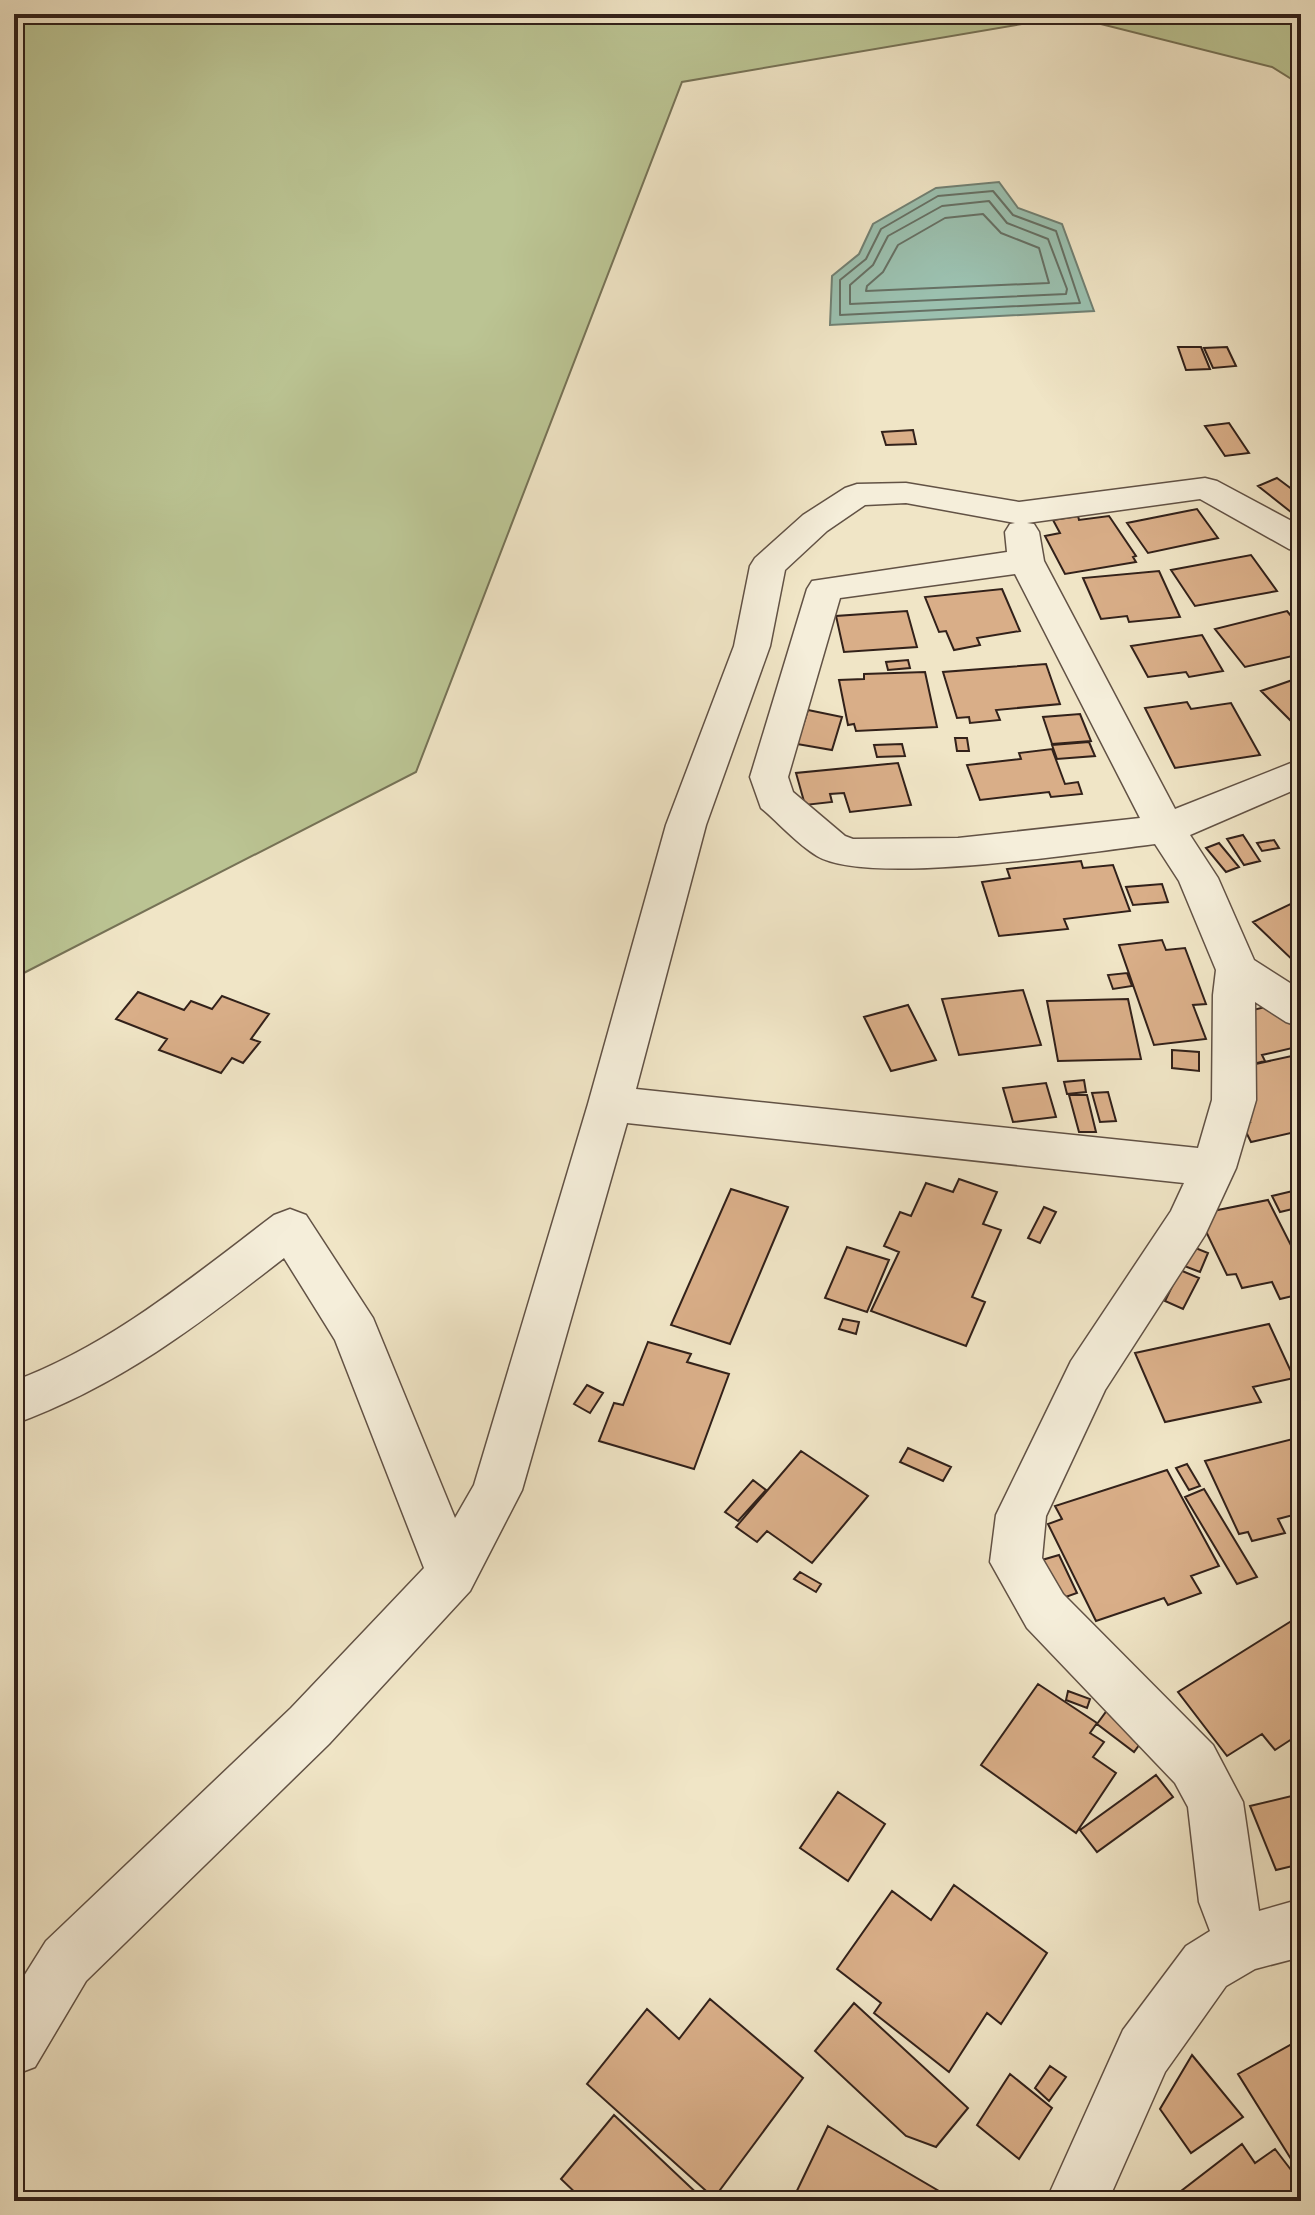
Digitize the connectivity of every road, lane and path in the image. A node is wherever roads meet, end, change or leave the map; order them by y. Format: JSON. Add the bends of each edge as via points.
{"nodes":[{"id":1,"x":1019,"y":513,"type":"junction"},
{"id":2,"x":1301,"y":541,"type":"edge"},
{"id":3,"x":1026,"y":561,"type":"junction"},
{"id":4,"x":1301,"y":772,"type":"edge"},
{"id":5,"x":1166,"y":829,"type":"junction"},
{"id":6,"x":1237,"y":970,"type":"junction"},
{"id":7,"x":1301,"y":1011,"type":"edge"},
{"id":8,"x":610,"y":1104,"type":"junction"},
{"id":9,"x":1214,"y":1168,"type":"junction"},
{"id":10,"x":14,"y":1403,"type":"edge"},
{"id":11,"x":452,"y":1574,"type":"junction"},
{"id":12,"x":1301,"y":1928,"type":"edge"},
{"id":13,"x":1244,"y":1944,"type":"junction"},
{"id":14,"x":14,"y":2046,"type":"edge"},
{"id":15,"x":1077,"y":2201,"type":"edge"}],
"edges":[{"from":1,"to":2,"type":"street","via":[[1205,488]]},
{"from":1,"to":3,"type":"street"},
{"from":1,"to":8,"type":"street","via":[[906,493],[857,495],[815,523],[768,566],[752,646],[686,825]]},
{"from":3,"to":5,"type":"street"},
{"from":3,"to":5,"type":"street","via":[[825,589],[769,777],[775,798],[831,846],[851,853],[958,852]]},
{"from":4,"to":5,"type":"street"},
{"from":5,"to":6,"type":"street","via":[[1198,878]]},
{"from":6,"to":7,"type":"street"},
{"from":6,"to":9,"type":"street","via":[[1234,1100]]},
{"from":8,"to":9,"type":"street"},
{"from":8,"to":11,"type":"street","via":[[497,1490]]},
{"from":9,"to":13,"type":"street","via":[[1189,1222],[1088,1376],[1021,1515],[1016,1562],[1045,1611],[1194,1764],[1215,1802],[1227,1902]]},
{"from":10,"to":11,"type":"street","via":[[141,1341],[290,1228],[356,1332]]},
{"from":11,"to":14,"type":"street","via":[[310,1726],[66,1961]]},
{"from":12,"to":13,"type":"street"},
{"from":13,"to":15,"type":"street","via":[[1206,1966],[1144,2051]]}]}
